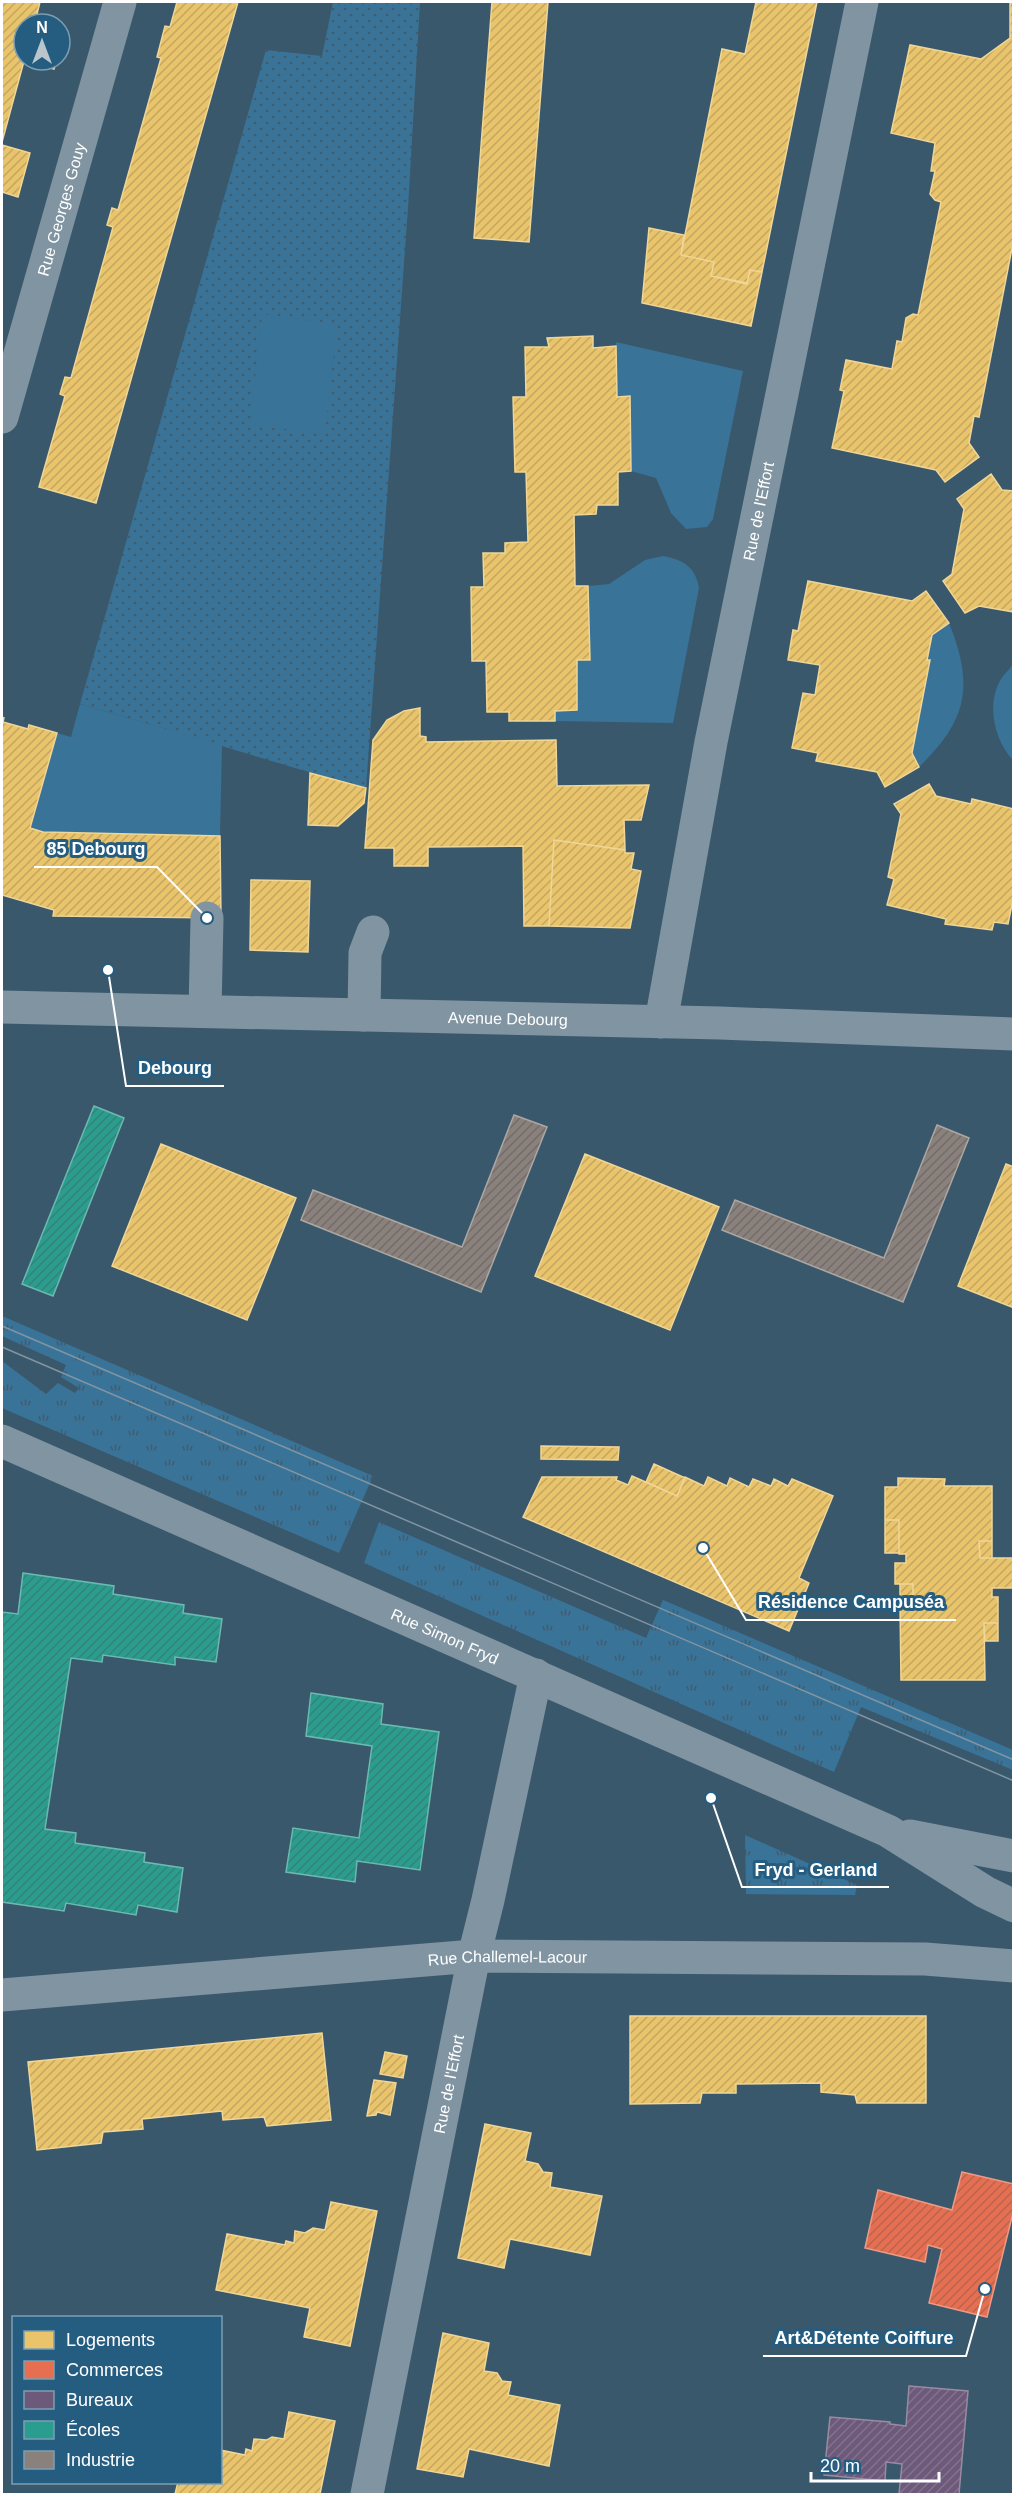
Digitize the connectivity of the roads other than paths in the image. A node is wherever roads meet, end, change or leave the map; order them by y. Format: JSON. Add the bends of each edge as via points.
{"nodes":[{"id":1,"x":120,"y":2,"type":"edge"},
{"id":2,"x":862,"y":2,"type":"edge"},
{"id":3,"x":2,"y":417,"type":"edge"},
{"id":4,"x":207,"y":918,"type":"dead end"},
{"id":5,"x":373,"y":933,"type":"dead end"},
{"id":6,"x":2,"y":1007,"type":"edge"},
{"id":7,"x":205,"y":1011,"type":"junction"},
{"id":8,"x":364,"y":1015,"type":"junction"},
{"id":9,"x":661,"y":1022,"type":"junction"},
{"id":10,"x":1014,"y":1034,"type":"edge"},
{"id":11,"x":2,"y":1441,"type":"edge"},
{"id":12,"x":536,"y":1675,"type":"junction"},
{"id":13,"x":888,"y":1831,"type":"junction"},
{"id":14,"x":1014,"y":1856,"type":"edge"},
{"id":15,"x":1014,"y":1905,"type":"edge"},
{"id":16,"x":474,"y":1956,"type":"junction"},
{"id":17,"x":1014,"y":1966,"type":"edge"},
{"id":18,"x":2,"y":1995,"type":"edge"},
{"id":19,"x":367,"y":2494,"type":"edge"}],
"edges":[{"from":1,"to":3,"type":"street","name":"Rue Georges Gouy"},
{"from":2,"to":9,"type":"street","name":"Rue de l'Effort","via":[[711,742]]},
{"from":4,"to":7,"type":"street"},
{"from":5,"to":8,"type":"street","via":[[365,953]]},
{"from":6,"to":7,"type":"street","name":"Avenue Debourg"},
{"from":7,"to":8,"type":"street","name":"Avenue Debourg"},
{"from":8,"to":9,"type":"street","name":"Avenue Debourg"},
{"from":9,"to":10,"type":"street","name":"Avenue Debourg"},
{"from":11,"to":12,"type":"street","name":"Rue Simon Fryd"},
{"from":12,"to":13,"type":"street","name":"Rue Simon Fryd"},
{"from":12,"to":16,"type":"street","name":"Rue de l'Effort"},
{"from":13,"to":14,"type":"street","name":"Rue Simon Fryd"},
{"from":13,"to":15,"type":"street","name":"Rue Simon Fryd","via":[[985,1892]]},
{"from":16,"to":17,"type":"street","name":"Rue Challemel-Lacour","via":[[925,1959]]},
{"from":16,"to":18,"type":"street","name":"Rue Challemel-Lacour"},
{"from":16,"to":19,"type":"street","name":"Rue de l'Effort"}]}
